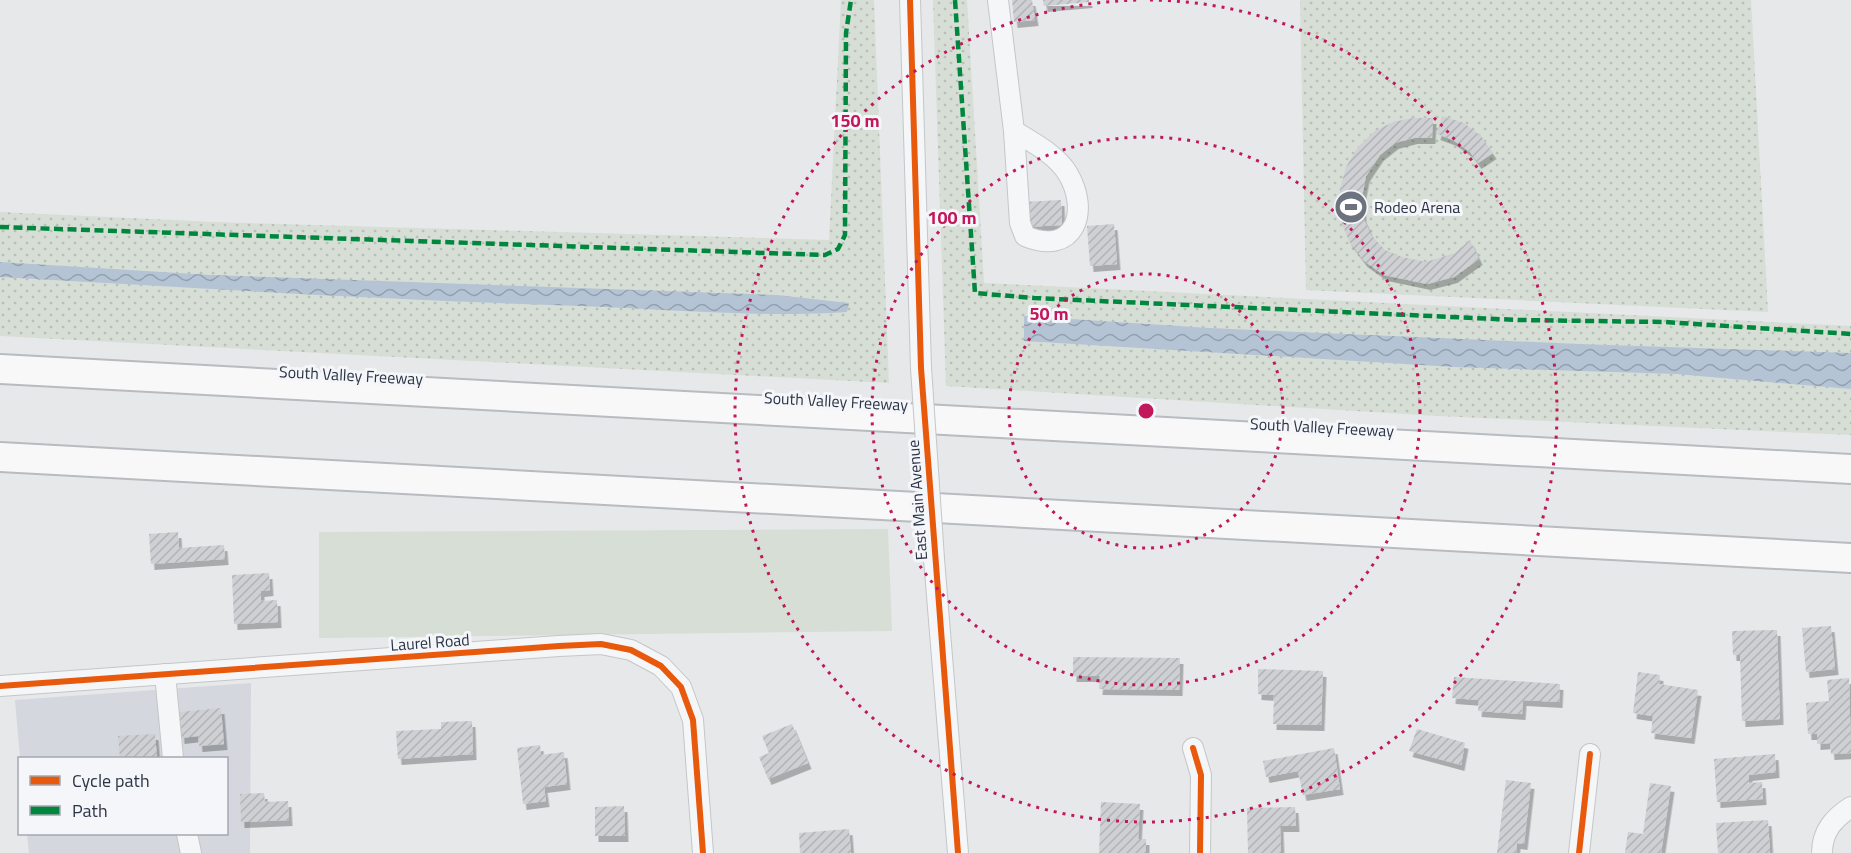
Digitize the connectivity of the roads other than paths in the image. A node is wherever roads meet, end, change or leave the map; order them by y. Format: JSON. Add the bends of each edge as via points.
{"nodes":[{"id":1,"x":910,"y":0,"type":"edge"},
{"id":2,"x":998,"y":0,"type":"edge"},
{"id":3,"x":1014,"y":130,"type":"junction"},
{"id":4,"x":0,"y":369,"type":"edge"},
{"id":5,"x":0,"y":457,"type":"edge"},
{"id":6,"x":1851,"y":470,"type":"edge"},
{"id":7,"x":1851,"y":558,"type":"edge"},
{"id":8,"x":165,"y":674,"type":"junction"},
{"id":9,"x":0,"y":686,"type":"edge"},
{"id":10,"x":1193,"y":748,"type":"dead end"},
{"id":11,"x":1590,"y":754,"type":"dead end"},
{"id":12,"x":173,"y":757,"type":"edge"},
{"id":13,"x":1851,"y":807,"type":"edge"},
{"id":14,"x":187,"y":835,"type":"edge"},
{"id":15,"x":191,"y":853,"type":"edge"},
{"id":16,"x":704,"y":853,"type":"edge"},
{"id":17,"x":958,"y":853,"type":"edge"},
{"id":18,"x":1200,"y":853,"type":"edge"},
{"id":19,"x":1579,"y":853,"type":"edge"},
{"id":20,"x":1822,"y":853,"type":"edge"}],
"edges":[{"from":1,"to":17,"type":"street","name":"East Main Avenue","bridge":true,"via":[[921,368]]},
{"from":2,"to":3,"type":"street"},
{"from":3,"to":3,"type":"street","via":[[1020,223],[1025,237],[1049,244],[1072,231],[1078,214],[1075,190],[1058,162]]},
{"from":4,"to":6,"type":"highway","name":"South Valley Freeway"},
{"from":5,"to":7,"type":"highway"},
{"from":8,"to":9,"type":"street","name":"Laurel Road"},
{"from":8,"to":12,"type":"street"},
{"from":8,"to":16,"type":"street","name":"Laurel Road","via":[[580,645],[601,644],[631,650],[661,666],[681,687],[693,720]]},
{"from":10,"to":18,"type":"street","via":[[1201,775]]},
{"from":11,"to":19,"type":"street"},
{"from":13,"to":20,"type":"street","via":[[1834,818]]},
{"from":14,"to":15,"type":"street"}]}
